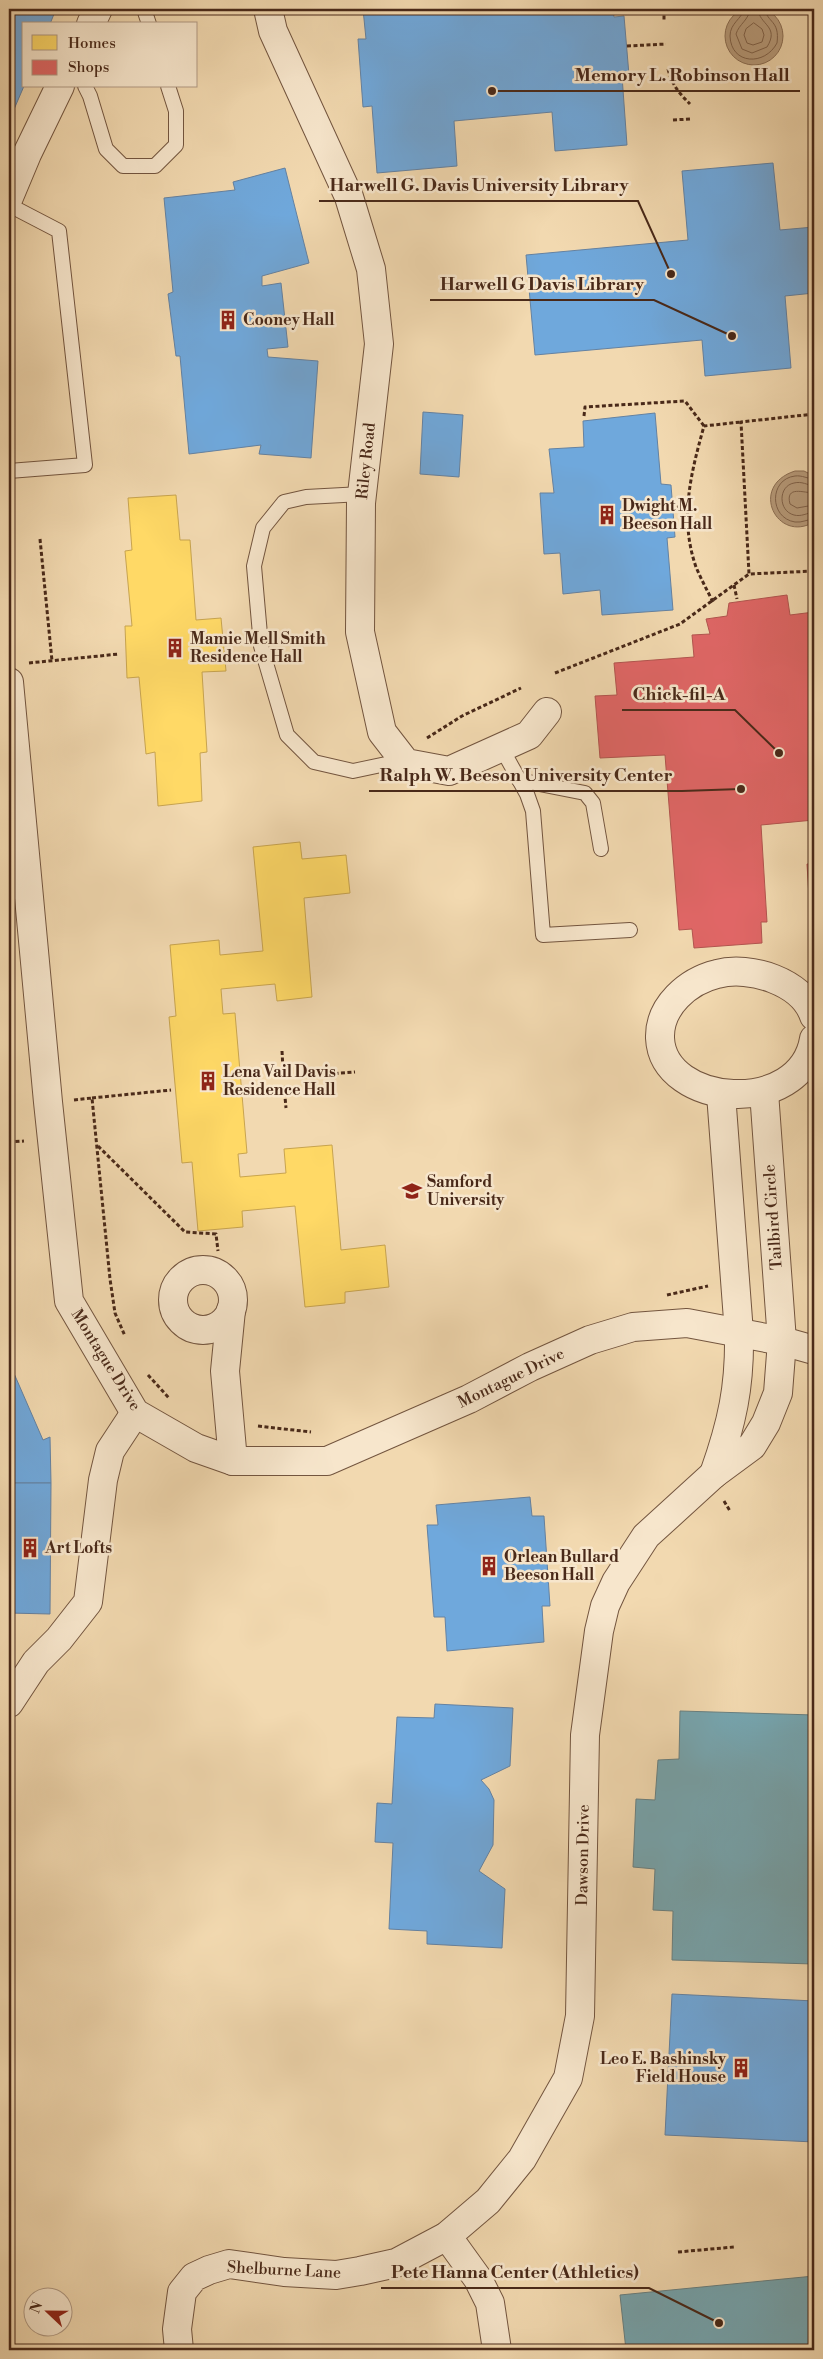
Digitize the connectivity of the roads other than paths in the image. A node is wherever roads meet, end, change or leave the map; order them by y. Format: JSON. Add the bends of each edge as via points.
{"nodes":[{"id":1,"x":98,"y":9,"type":"edge"},
{"id":2,"x":144,"y":9,"type":"edge"},
{"id":3,"x":268,"y":9,"type":"edge"},
{"id":4,"x":92,"y":22,"type":"edge"},
{"id":5,"x":148,"y":22,"type":"edge"},
{"id":6,"x":59,"y":88,"type":"edge"},
{"id":7,"x":85,"y":88,"type":"edge"},
{"id":8,"x":169,"y":88,"type":"edge"},
{"id":9,"x":9,"y":197,"type":"edge"},
{"id":10,"x":9,"y":205,"type":"edge"},
{"id":11,"x":9,"y":471,"type":"edge"},
{"id":12,"x":362,"y":494,"type":"junction"},
{"id":13,"x":16,"y":673,"type":"edge"},
{"id":14,"x":547,"y":712,"type":"dead end"},
{"id":15,"x":502,"y":749,"type":"junction"},
{"id":16,"x":403,"y":760,"type":"junction"},
{"id":17,"x":519,"y":780,"type":"junction"},
{"id":18,"x":601,"y":849,"type":"dead end"},
{"id":19,"x":630,"y":930,"type":"dead end"},
{"id":20,"x":814,"y":1016,"type":"edge"},
{"id":21,"x":814,"y":1039,"type":"edge"},
{"id":22,"x":764,"y":1092,"type":"junction"},
{"id":23,"x":721,"y":1094,"type":"junction"},
{"id":24,"x":231,"y":1310,"type":"junction"},
{"id":25,"x":188,"y":1326,"type":"junction"},
{"id":26,"x":739,"y":1333,"type":"junction"},
{"id":27,"x":782,"y":1341,"type":"junction"},
{"id":28,"x":814,"y":1350,"type":"edge"},
{"id":29,"x":225,"y":1371,"type":"junction"},
{"id":30,"x":135,"y":1413,"type":"junction"},
{"id":31,"x":233,"y":1461,"type":"junction"},
{"id":32,"x":714,"y":1474,"type":"junction"},
{"id":33,"x":9,"y":1703,"type":"edge"},
{"id":34,"x":448,"y":2236,"type":"junction"},
{"id":35,"x":179,"y":2350,"type":"edge"},
{"id":36,"x":497,"y":2350,"type":"edge"}],
"edges":[{"from":1,"to":4,"type":"street"},
{"from":2,"to":5,"type":"lane"},
{"from":3,"to":12,"type":"street","name":"Riley Road","via":[[273,31],[349,197],[371,269],[379,344]]},
{"from":6,"to":9,"type":"street"},
{"from":7,"to":8,"type":"lane","via":[[106,149],[124,166],[154,166],[176,145],[176,111]]},
{"from":10,"to":11,"type":"lane","via":[[60,231],[85,464]]},
{"from":12,"to":16,"type":"street","name":"Riley Road","via":[[360,632],[382,732]]},
{"from":12,"to":16,"type":"lane","via":[[306,497],[284,502],[263,528],[254,566],[261,646],[287,735],[314,762],[352,771]]},
{"from":13,"to":30,"type":"street","name":"Montague Drive","via":[[48,1102],[68,1301]]},
{"from":14,"to":15,"type":"street","via":[[529,735]]},
{"from":15,"to":16,"type":"street","via":[[449,771]]},
{"from":15,"to":17,"type":"lane"},
{"from":17,"to":18,"type":"lane","via":[[584,794],[593,803]]},
{"from":17,"to":19,"type":"lane","via":[[533,812],[543,935]]},
{"from":20,"to":23,"type":"street","via":[[811,1006],[800,994],[754,974],[718,973],[682,992],[662,1019],[661,1047],[667,1064],[677,1074]]},
{"from":21,"to":22,"type":"street","via":[[804,1064],[786,1081]]},
{"from":22,"to":23,"type":"street"},
{"from":22,"to":27,"type":"street","name":"Tailbird Circle"},
{"from":23,"to":26,"type":"street"},
{"from":24,"to":25,"type":"street","via":[[217,1327],[207,1330]]},
{"from":24,"to":25,"type":"street","via":[[233,1294],[224,1277],[206,1269],[197,1270],[179,1281],[173,1300],[180,1319]]},
{"from":24,"to":29,"type":"street"},
{"from":25,"to":29,"type":"street","via":[[212,1351]]},
{"from":26,"to":27,"type":"street","name":"Montague Drive"},
{"from":26,"to":31,"type":"street","name":"Montague Drive","via":[[687,1323],[633,1327],[581,1344],[530,1366],[468,1399],[327,1461]]},
{"from":26,"to":32,"type":"street","via":[[740,1370],[734,1410]]},
{"from":27,"to":28,"type":"street","name":"Montague Drive"},
{"from":27,"to":32,"type":"street","name":"Dawson Drive","via":[[778,1393],[766,1424],[752,1446]]},
{"from":29,"to":31,"type":"street"},
{"from":30,"to":31,"type":"street","name":"Montague Drive","via":[[196,1448]]},
{"from":30,"to":33,"type":"street","via":[[110,1451],[103,1480],[88,1602],[36,1662]]},
{"from":32,"to":34,"type":"street","name":"Dawson Drive","via":[[646,1536],[616,1582],[603,1615],[585,1735],[580,2016],[568,2078],[522,2159],[488,2201]]},
{"from":34,"to":35,"type":"street","name":"Shelburne Lane","via":[[396,2263],[336,2275],[229,2264],[209,2270],[194,2277],[182,2292],[177,2328]]},
{"from":34,"to":36,"type":"street","via":[[478,2279],[490,2303]]}]}
